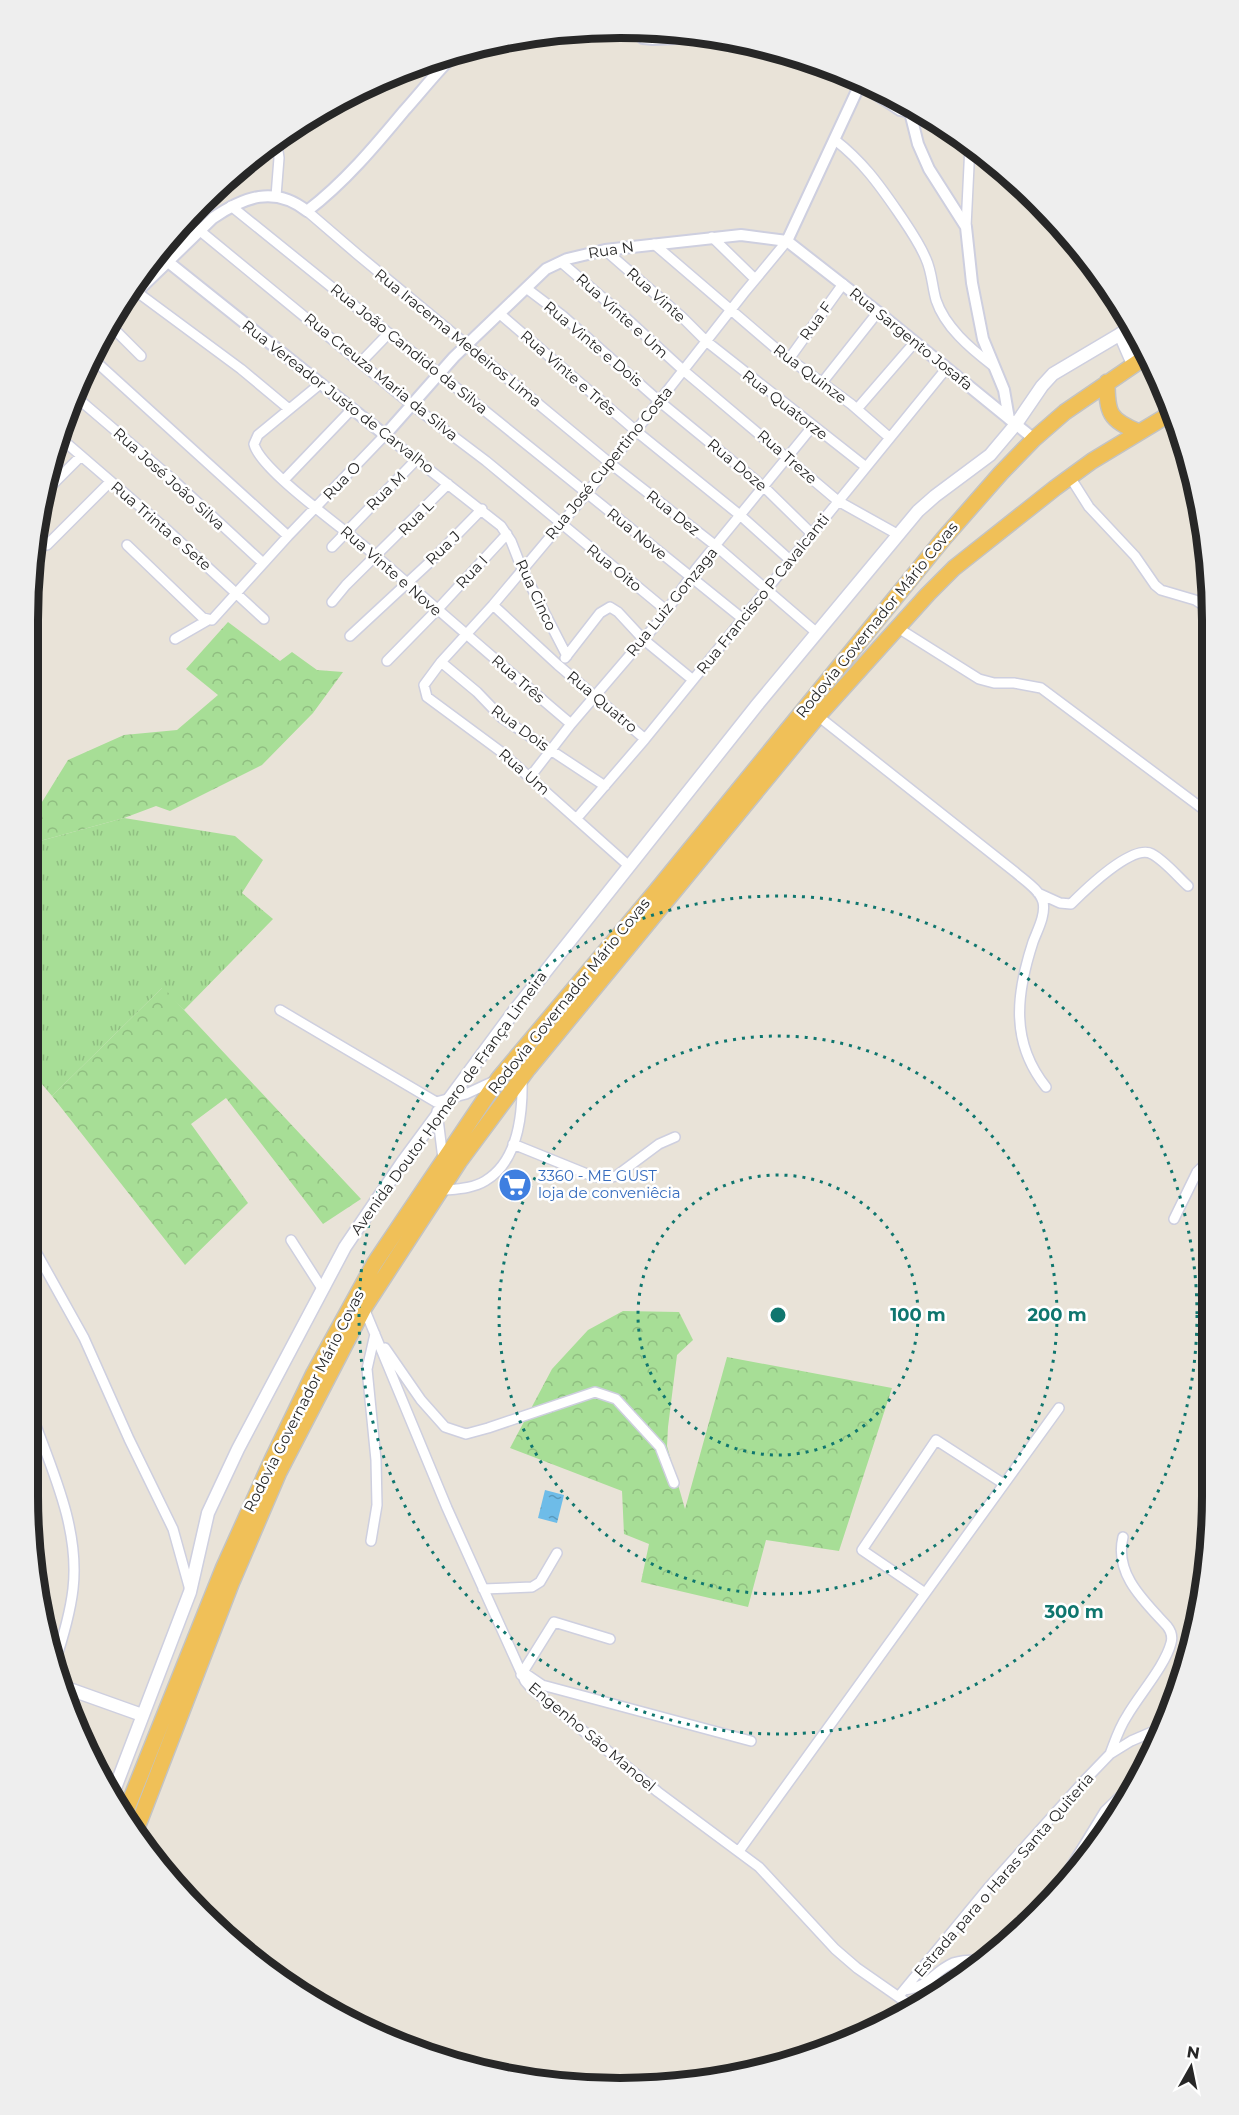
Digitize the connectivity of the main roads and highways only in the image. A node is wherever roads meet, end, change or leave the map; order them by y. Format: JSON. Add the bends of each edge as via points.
{"nodes":[{"id":1,"x":1125,"y":331,"type":"edge"},
{"id":2,"x":1120,"y":334,"type":"junction"},
{"id":3,"x":1140,"y":360,"type":"edge"},
{"id":4,"x":1133,"y":364,"type":"junction"},
{"id":5,"x":1107,"y":382,"type":"junction"},
{"id":6,"x":1165,"y":417,"type":"edge"},
{"id":7,"x":1139,"y":432,"type":"junction"},
{"id":8,"x":70,"y":1689,"type":"edge"},
{"id":9,"x":142,"y":1715,"type":"junction"},
{"id":10,"x":115,"y":1787,"type":"edge"},
{"id":11,"x":128,"y":1806,"type":"edge"},
{"id":12,"x":139,"y":1823,"type":"edge"}],
"edges":[{"from":1,"to":2,"type":"main road","name":"Avenida Doutor Homero de França Limeira"},
{"from":2,"to":4,"type":"main road"},
{"from":2,"to":9,"type":"main road","name":"Avenida Doutor Homero de França Limeira","via":[[1053,374],[990,455],[935,496],[897,534],[515,1010],[369,1209],[322,1290],[213,1501],[190,1592]]},
{"from":3,"to":4,"type":"highway","name":"Rodovia Governador Mário Covas"},
{"from":4,"to":5,"type":"highway","name":"Rodovia Governador Mário Covas"},
{"from":5,"to":7,"type":"highway","via":[[1111,415]]},
{"from":5,"to":11,"type":"highway","name":"Rodovia Governador Mário Covas","via":[[1065,412],[1000,473],[499,1078],[352,1302],[272,1460],[223,1569]]},
{"from":6,"to":7,"type":"highway","name":"Rodovia Governador Mário Covas"},
{"from":7,"to":12,"type":"highway","name":"Rodovia Governador Mário Covas","via":[[1070,477],[996,533],[954,568],[898,628],[818,716],[522,1077],[439,1191],[364,1308],[279,1472]]},
{"from":8,"to":9,"type":"main road"},
{"from":9,"to":10,"type":"main road","name":"Avenida Doutor Homero de França Limeira"}]}
